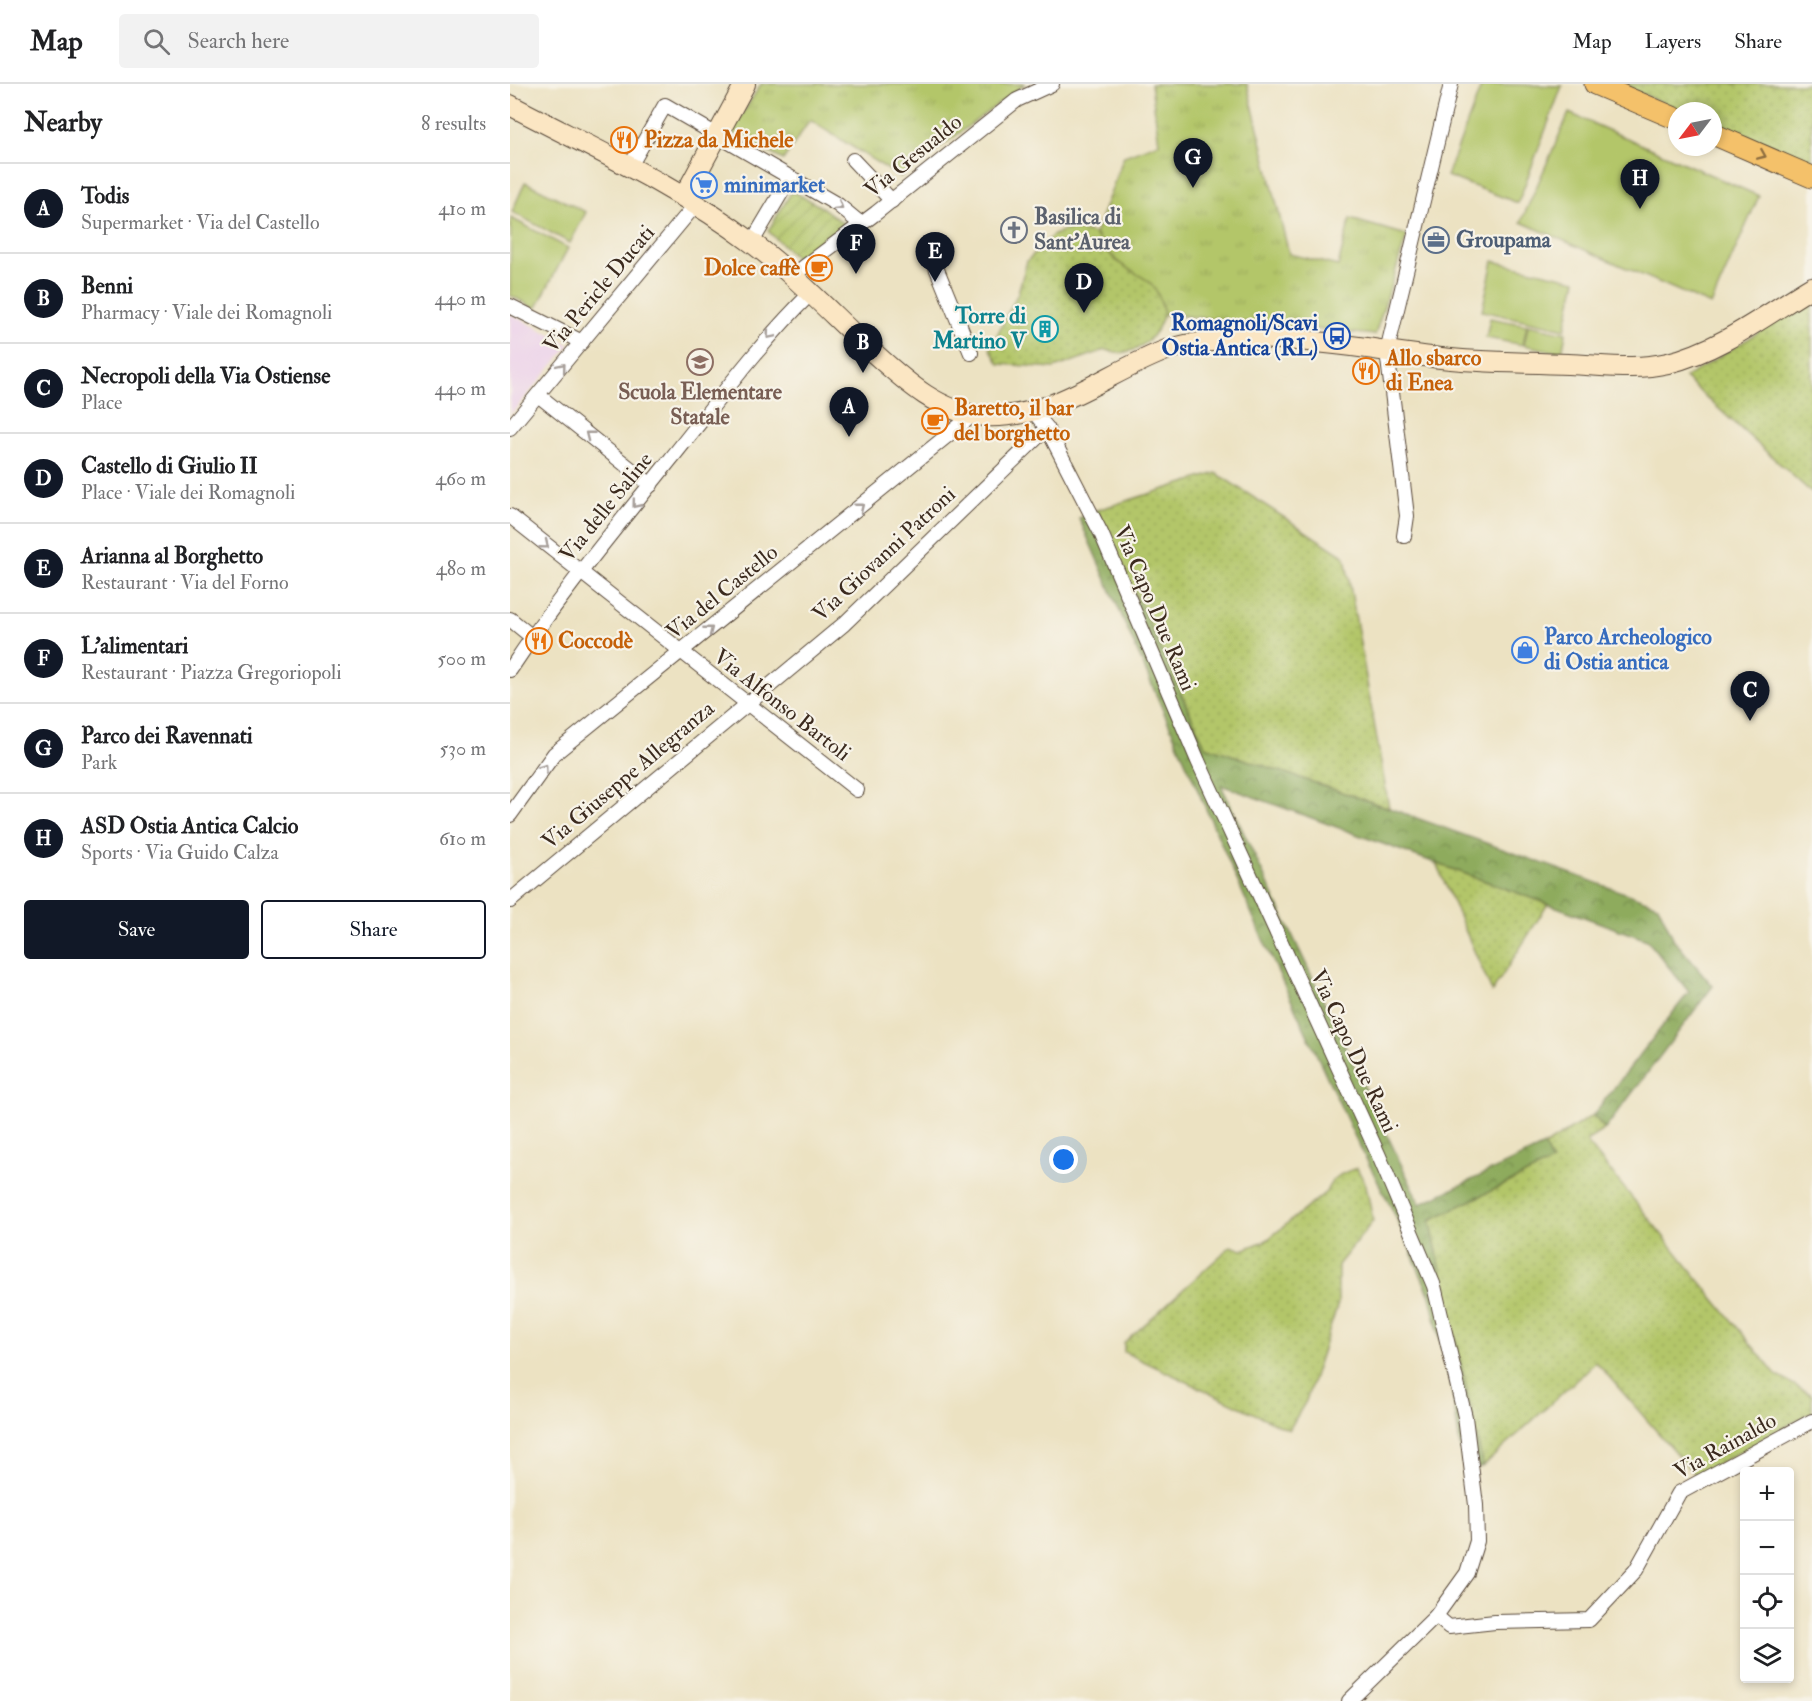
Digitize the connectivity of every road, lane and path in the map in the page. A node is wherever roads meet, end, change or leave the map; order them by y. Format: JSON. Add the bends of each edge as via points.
{"nodes":[{"id":1,"x":745,"y":84,"type":"edge"},
{"id":2,"x":1052,"y":84,"type":"edge"},
{"id":3,"x":1451,"y":84,"type":"edge"},
{"id":4,"x":1595,"y":84,"type":"edge"},
{"id":5,"x":510,"y":105,"type":"edge"},
{"id":6,"x":1668,"y":115,"type":"edge"},
{"id":7,"x":716,"y":133,"type":"junction"},
{"id":8,"x":1722,"y":138,"type":"edge"},
{"id":9,"x":852,"y":160,"type":"dead end"},
{"id":10,"x":629,"y":168,"type":"junction"},
{"id":11,"x":1812,"y":177,"type":"edge"},
{"id":12,"x":790,"y":178,"type":"junction"},
{"id":13,"x":690,"y":200,"type":"junction"},
{"id":14,"x":892,"y":201,"type":"junction"},
{"id":15,"x":861,"y":224,"type":"junction"},
{"id":16,"x":752,"y":242,"type":"junction"},
{"id":17,"x":927,"y":245,"type":"dead end"},
{"id":18,"x":792,"y":276,"type":"junction"},
{"id":19,"x":1812,"y":287,"type":"edge"},
{"id":20,"x":811,"y":293,"type":"junction"},
{"id":21,"x":510,"y":306,"type":"edge"},
{"id":22,"x":582,"y":342,"type":"junction"},
{"id":23,"x":1387,"y":351,"type":"junction"},
{"id":24,"x":971,"y":353,"type":"dead end"},
{"id":25,"x":538,"y":395,"type":"junction"},
{"id":26,"x":1034,"y":412,"type":"junction"},
{"id":27,"x":974,"y":414,"type":"junction"},
{"id":28,"x":510,"y":428,"type":"edge"},
{"id":29,"x":1047,"y":428,"type":"junction"},
{"id":30,"x":651,"y":484,"type":"junction"},
{"id":31,"x":510,"y":516,"type":"edge"},
{"id":32,"x":1404,"y":536,"type":"dead end"},
{"id":33,"x":580,"y":573,"type":"junction"},
{"id":34,"x":510,"y":619,"type":"edge"},
{"id":35,"x":532,"y":637,"type":"junction"},
{"id":36,"x":681,"y":653,"type":"junction"},
{"id":37,"x":510,"y":670,"type":"edge"},
{"id":38,"x":745,"y":704,"type":"junction"},
{"id":39,"x":857,"y":790,"type":"dead end"},
{"id":40,"x":510,"y":815,"type":"edge"},
{"id":41,"x":510,"y":901,"type":"edge"},
{"id":42,"x":1812,"y":1421,"type":"edge"},
{"id":43,"x":1436,"y":1616,"type":"junction"},
{"id":44,"x":1349,"y":1701,"type":"edge"}],
"edges":[{"from":1,"to":7,"type":"main road"},
{"from":2,"to":14,"type":"street","name":"Via Gesualdo","via":[[1017,100]]},
{"from":3,"to":23,"type":"street"},
{"from":4,"to":6,"type":"main road"},
{"from":5,"to":10,"type":"main road"},
{"from":7,"to":10,"type":"street","via":[[665,105]]},
{"from":7,"to":12,"type":"street"},
{"from":7,"to":13,"type":"main road"},
{"from":8,"to":11,"type":"main road","one_way":true},
{"from":9,"to":14,"type":"street"},
{"from":10,"to":13,"type":"main road"},
{"from":12,"to":15,"type":"street","one_way":true,"via":[[838,205]]},
{"from":12,"to":16,"type":"street"},
{"from":13,"to":16,"type":"main road"},
{"from":13,"to":22,"type":"street","name":"Via Pericle Ducati"},
{"from":14,"to":15,"type":"street","name":"Via Gesualdo"},
{"from":15,"to":18,"type":"street","name":"Via Gesualdo"},
{"from":16,"to":18,"type":"main road"},
{"from":17,"to":24,"type":"street"},
{"from":18,"to":20,"type":"main road"},
{"from":19,"to":23,"type":"main road","via":[[1710,347],[1659,365],[1629,368],[1456,360]]},
{"from":20,"to":27,"type":"main road","via":[[915,388],[952,408]]},
{"from":20,"to":30,"type":"street","name":"Via delle Saline","one_way":true,"via":[[776,329]]},
{"from":21,"to":22,"type":"street"},
{"from":25,"to":22,"type":"street","name":"Via Pericle Ducati","one_way":true},
{"from":23,"to":26,"type":"main road","via":[[1300,340],[1250,339],[1184,345],[1141,360]]},
{"from":23,"to":32,"type":"street","via":[[1407,516]]},
{"from":25,"to":28,"type":"street","name":"Via Pericle Ducati"},
{"from":30,"to":25,"type":"street","one_way":true},
{"from":26,"to":27,"type":"main road","via":[[1005,416]]},
{"from":26,"to":29,"type":"street","name":"Via Capo Due Rami"},
{"from":36,"to":27,"type":"street","name":"Via del Castello","one_way":true},
{"from":29,"to":38,"type":"street","name":"Via Giovanni Patroni","via":[[844,624]]},
{"from":29,"to":43,"type":"street","name":"Via Capo Due Rami","via":[[1101,533],[1198,761],[1374,1145],[1434,1286],[1465,1417],[1477,1541],[1467,1573]]},
{"from":30,"to":33,"type":"street","name":"Via delle Saline","one_way":true},
{"from":31,"to":33,"type":"street","name":"Via Alfonso Bartoli","one_way":true},
{"from":33,"to":35,"type":"street","name":"Via delle Saline"},
{"from":33,"to":36,"type":"street","name":"Via Alfonso Bartoli"},
{"from":34,"to":35,"type":"street"},
{"from":35,"to":37,"type":"street","name":"Via delle Saline"},
{"from":36,"to":38,"type":"street","name":"Via Alfonso Bartoli"},
{"from":40,"to":36,"type":"street","name":"Via del Castello","one_way":true,"via":[[554,754]]},
{"from":38,"to":39,"type":"street","name":"Via Alfonso Bartoli"},
{"from":38,"to":41,"type":"street","name":"Via Giuseppe Allegranza"},
{"from":42,"to":43,"type":"street","name":"Via Rainaldo","via":[[1679,1493],[1636,1570],[1589,1620],[1449,1627]]},
{"from":43,"to":44,"type":"street","name":"Via Capo Due Rami"}]}
